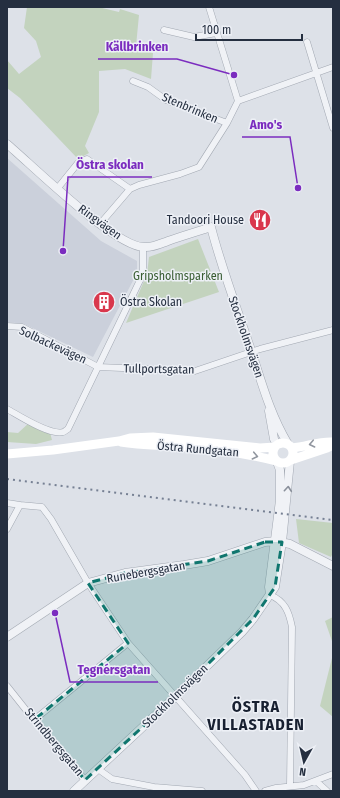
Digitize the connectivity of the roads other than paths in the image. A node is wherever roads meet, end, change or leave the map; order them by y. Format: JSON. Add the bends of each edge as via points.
{"nodes":[{"id":1,"x":209,"y":7,"type":"edge"},
{"id":2,"x":164,"y":30,"type":"dead end"},
{"id":3,"x":216,"y":33,"type":"junction"},
{"id":4,"x":308,"y":42,"type":"dead end"},
{"id":5,"x":333,"y":67,"type":"edge"},
{"id":6,"x":317,"y":72,"type":"junction"},
{"id":7,"x":133,"y":80,"type":"dead end"},
{"id":8,"x":238,"y":101,"type":"junction"},
{"id":9,"x":227,"y":123,"type":"junction"},
{"id":10,"x":333,"y":128,"type":"edge"},
{"id":11,"x":7,"y":144,"type":"edge"},
{"id":12,"x":130,"y":188,"type":"junction"},
{"id":13,"x":57,"y":189,"type":"junction"},
{"id":14,"x":100,"y":224,"type":"junction"},
{"id":15,"x":143,"y":248,"type":"junction"},
{"id":16,"x":7,"y":326,"type":"edge"},
{"id":17,"x":333,"y":330,"type":"edge"},
{"id":18,"x":252,"y":352,"type":"junction"},
{"id":19,"x":98,"y":367,"type":"junction"},
{"id":20,"x":267,"y":401,"type":"junction"},
{"id":21,"x":7,"y":408,"type":"edge"},
{"id":22,"x":119,"y":441,"type":"junction"},
{"id":23,"x":333,"y":443,"type":"edge"},
{"id":24,"x":276,"y":446,"type":"junction"},
{"id":25,"x":290,"y":446,"type":"junction"},
{"id":26,"x":7,"y":454,"type":"edge"},
{"id":27,"x":276,"y":461,"type":"junction"},
{"id":28,"x":291,"y":461,"type":"junction"},
{"id":29,"x":7,"y":503,"type":"edge"},
{"id":30,"x":20,"y":505,"type":"junction"},
{"id":31,"x":7,"y":529,"type":"edge"},
{"id":32,"x":279,"y":541,"type":"junction"},
{"id":33,"x":333,"y":566,"type":"edge"},
{"id":34,"x":88,"y":583,"type":"junction"},
{"id":35,"x":270,"y":595,"type":"junction"},
{"id":36,"x":7,"y":637,"type":"edge"},
{"id":37,"x":128,"y":643,"type":"junction"},
{"id":38,"x":7,"y":686,"type":"edge"},
{"id":39,"x":176,"y":696,"type":"junction"},
{"id":40,"x":34,"y":720,"type":"junction"},
{"id":41,"x":98,"y":769,"type":"junction"},
{"id":42,"x":333,"y":774,"type":"edge"},
{"id":43,"x":85,"y":780,"type":"junction"},
{"id":44,"x":316,"y":781,"type":"junction"},
{"id":45,"x":300,"y":785,"type":"junction"},
{"id":46,"x":290,"y":786,"type":"junction"},
{"id":47,"x":74,"y":791,"type":"edge"},
{"id":48,"x":202,"y":791,"type":"edge"},
{"id":49,"x":256,"y":791,"type":"edge"},
{"id":50,"x":266,"y":791,"type":"edge"},
{"id":51,"x":305,"y":791,"type":"edge"},
{"id":52,"x":327,"y":791,"type":"edge"}],
"edges":[{"from":1,"to":3,"type":"street"},
{"from":2,"to":3,"type":"street","via":[[194,37]]},
{"from":3,"to":8,"type":"street"},
{"from":4,"to":6,"type":"street"},
{"from":5,"to":6,"type":"street"},
{"from":6,"to":8,"type":"street"},
{"from":6,"to":10,"type":"street"},
{"from":7,"to":9,"type":"street","name":"Stenbrinken","via":[[166,100]]},
{"from":8,"to":9,"type":"street"},
{"from":9,"to":12,"type":"street","via":[[199,167]]},
{"from":11,"to":13,"type":"street","name":"Ringvägen"},
{"from":12,"to":13,"type":"street","via":[[87,159],[78,163]]},
{"from":12,"to":14,"type":"street"},
{"from":13,"to":14,"type":"street","name":"Ringvägen"},
{"from":14,"to":15,"type":"street","name":"Ringvägen"},
{"from":15,"to":18,"type":"street","name":"Stockholmsvägen","via":[[211,227],[230,292]]},
{"from":15,"to":19,"type":"street","via":[[143,274]]},
{"from":16,"to":19,"type":"street","name":"Solbackevägen","via":[[22,327]]},
{"from":17,"to":18,"type":"street","name":"Tullportsgatan"},
{"from":18,"to":19,"type":"street","name":"Tullportsgatan","via":[[195,371]]},
{"from":18,"to":20,"type":"street","name":"Stockholmsvägen"},
{"from":19,"to":21,"type":"street","via":[[77,413],[68,429],[63,432],[55,432]]},
{"from":20,"to":24,"type":"street","name":"Stockholmsvägen"},
{"from":20,"to":25,"type":"street","name":"Stockholmsvägen"},
{"from":22,"to":24,"type":"main road","name":"Östra Rundgatan","via":[[153,437],[260,448]]},
{"from":22,"to":26,"type":"main road","name":"Östra Rundgatan"},
{"from":22,"to":27,"type":"main road","name":"Östra Rundgatan","one_way":true,"via":[[234,452]]},
{"from":23,"to":25,"type":"main road","one_way":true,"via":[[325,441],[298,447]]},
{"from":23,"to":28,"type":"main road"},
{"from":24,"to":25,"type":"main road","via":[[282,443]]},
{"from":24,"to":27,"type":"main road","via":[[273,452]]},
{"from":25,"to":28,"type":"main road","via":[[294,454]]},
{"from":27,"to":28,"type":"main road","via":[[282,464]]},
{"from":27,"to":32,"type":"street","via":[[280,470]]},
{"from":32,"to":28,"type":"street","one_way":true},
{"from":29,"to":30,"type":"street"},
{"from":30,"to":31,"type":"street"},
{"from":30,"to":34,"type":"street","via":[[42,507]]},
{"from":32,"to":33,"type":"street"},
{"from":32,"to":34,"type":"street","name":"Runebergsgatan","via":[[265,542],[208,561],[125,573]]},
{"from":32,"to":35,"type":"street","via":[[269,587]]},
{"from":34,"to":36,"type":"street","name":"Runebergsgatan"},
{"from":34,"to":37,"type":"street"},
{"from":35,"to":39,"type":"street","name":"Stockholmsvägen","via":[[242,632]]},
{"from":35,"to":46,"type":"street","via":[[286,606],[292,627]]},
{"from":37,"to":39,"type":"street"},
{"from":37,"to":40,"type":"street"},
{"from":38,"to":40,"type":"street","name":"Strindbergsgatan"},
{"from":39,"to":41,"type":"street","name":"Stockholmsvägen"},
{"from":39,"to":49,"type":"street","via":[[246,775]]},
{"from":40,"to":43,"type":"street","name":"Strindbergsgatan"},
{"from":41,"to":43,"type":"street","name":"Stockholmsvägen"},
{"from":41,"to":48,"type":"street","name":"Strindbergsgatan","via":[[112,779],[154,787]]},
{"from":42,"to":44,"type":"street"},
{"from":43,"to":47,"type":"street","name":"Stockholmsvägen"},
{"from":44,"to":45,"type":"street"},
{"from":44,"to":52,"type":"street"},
{"from":45,"to":46,"type":"street"},
{"from":45,"to":51,"type":"street"},
{"from":46,"to":50,"type":"street"}]}
